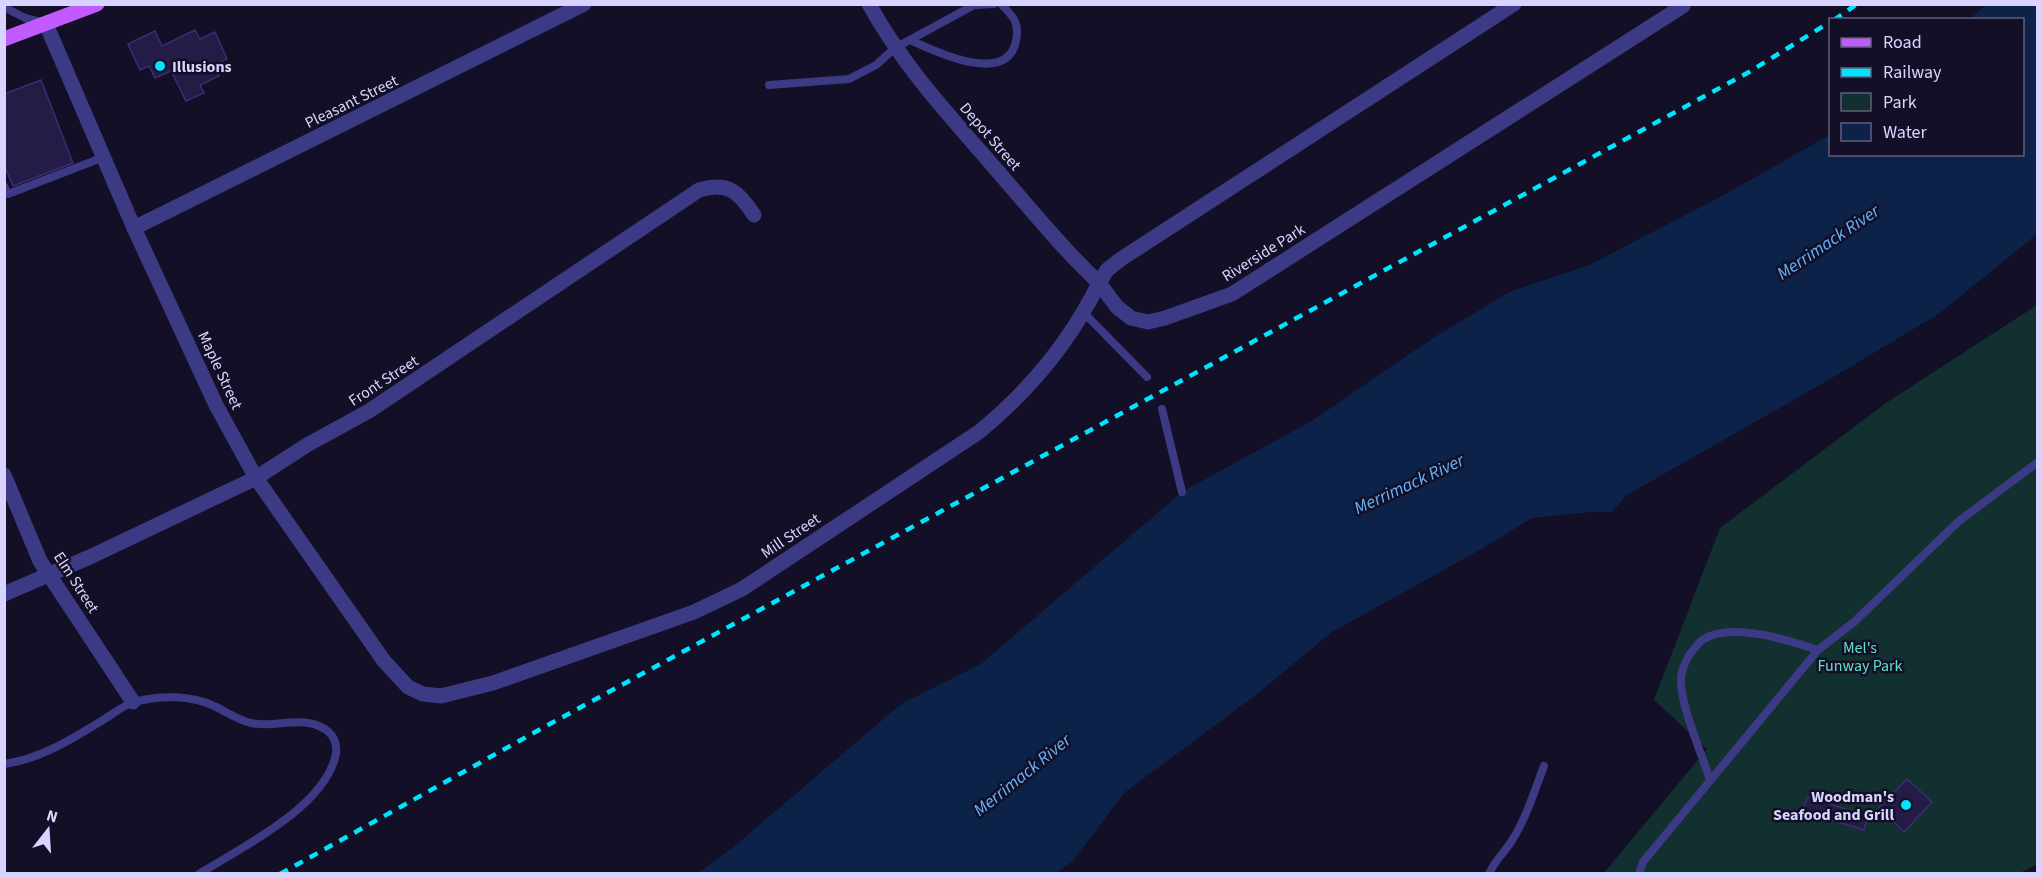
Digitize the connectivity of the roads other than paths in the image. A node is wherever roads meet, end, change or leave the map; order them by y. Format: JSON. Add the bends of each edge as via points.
{"nodes":[{"id":1,"x":97,"y":4,"type":"edge"},
{"id":2,"x":584,"y":4,"type":"edge"},
{"id":3,"x":869,"y":4,"type":"edge"},
{"id":4,"x":994,"y":4,"type":"edge"},
{"id":5,"x":1001,"y":4,"type":"edge"},
{"id":6,"x":1514,"y":4,"type":"edge"},
{"id":7,"x":1682,"y":4,"type":"edge"},
{"id":8,"x":976,"y":5,"type":"edge"},
{"id":9,"x":4,"y":7,"type":"edge"},
{"id":10,"x":46,"y":24,"type":"junction"},
{"id":11,"x":4,"y":39,"type":"edge"},
{"id":12,"x":910,"y":40,"type":"junction"},
{"id":13,"x":895,"y":48,"type":"junction"},
{"id":14,"x":769,"y":85,"type":"dead end"},
{"id":15,"x":104,"y":158,"type":"junction"},
{"id":16,"x":4,"y":186,"type":"edge"},
{"id":17,"x":754,"y":215,"type":"dead end"},
{"id":18,"x":134,"y":228,"type":"junction"},
{"id":19,"x":1099,"y":282,"type":"junction"},
{"id":20,"x":1083,"y":312,"type":"junction"},
{"id":21,"x":1147,"y":377,"type":"dead end"},
{"id":22,"x":1162,"y":410,"type":"dead end"},
{"id":23,"x":2037,"y":462,"type":"edge"},
{"id":24,"x":4,"y":475,"type":"edge"},
{"id":25,"x":256,"y":478,"type":"junction"},
{"id":26,"x":1182,"y":492,"type":"dead end"},
{"id":27,"x":49,"y":574,"type":"junction"},
{"id":28,"x":4,"y":594,"type":"edge"},
{"id":29,"x":1818,"y":650,"type":"junction"},
{"id":30,"x":423,"y":694,"type":"joint"},
{"id":31,"x":133,"y":702,"type":"junction"},
{"id":32,"x":4,"y":764,"type":"edge"},
{"id":33,"x":1544,"y":766,"type":"dead end"},
{"id":34,"x":1710,"y":780,"type":"junction"},
{"id":35,"x":200,"y":873,"type":"edge"},
{"id":36,"x":1490,"y":873,"type":"edge"},
{"id":37,"x":1639,"y":873,"type":"edge"}],
"edges":[{"from":1,"to":10,"type":"main road"},
{"from":2,"to":18,"type":"street","name":"Pleasant Street"},
{"from":3,"to":13,"type":"street","name":"Depot Street"},
{"from":4,"to":8,"type":"lane"},
{"from":5,"to":12,"type":"lane","via":[[1014,18],[1017,28],[1013,54],[1003,62],[985,65]]},
{"from":6,"to":19,"type":"street","via":[[1120,259]]},
{"from":7,"to":19,"type":"street","name":"Riverside Park","via":[[1232,294],[1148,322],[1131,318],[1117,307]]},
{"from":8,"to":12,"type":"lane"},
{"from":9,"to":10,"type":"lane"},
{"from":10,"to":11,"type":"main road"},
{"from":10,"to":15,"type":"street","name":"Maple Street"},
{"from":12,"to":13,"type":"lane"},
{"from":13,"to":14,"type":"lane","via":[[876,65],[849,79]]},
{"from":13,"to":19,"type":"street","name":"Depot Street","via":[[918,80]]},
{"from":15,"to":16,"type":"lane","via":[[8,194]]},
{"from":15,"to":18,"type":"street","name":"Maple Street"},
{"from":17,"to":25,"type":"street","name":"Front Street","via":[[738,193],[725,187],[699,189],[369,411]]},
{"from":18,"to":25,"type":"street","name":"Maple Street","via":[[216,405]]},
{"from":19,"to":20,"type":"street","name":"Mill Street"},
{"from":20,"to":21,"type":"lane"},
{"from":20,"to":30,"type":"street","name":"Mill Street","via":[[1031,384],[997,417],[742,589],[694,612],[493,683],[441,696]]},
{"from":22,"to":26,"type":"lane"},
{"from":23,"to":29,"type":"lane","via":[[1959,521],[1885,594]]},
{"from":24,"to":27,"type":"street","name":"Elm Street"},
{"from":25,"to":27,"type":"street","name":"Front Street"},
{"from":25,"to":30,"type":"street","name":"Maple Street","via":[[384,661],[408,687]]},
{"from":27,"to":28,"type":"street","name":"Front Street"},
{"from":27,"to":31,"type":"street","name":"Elm Street"},
{"from":29,"to":34,"type":"lane"},
{"from":29,"to":34,"type":"lane","via":[[1744,633],[1717,634],[1701,640],[1688,656],[1681,678],[1683,700]]},
{"from":31,"to":32,"type":"lane","via":[[31,759]]},
{"from":31,"to":35,"type":"lane","via":[[187,697],[252,723],[304,722],[319,726],[336,741],[334,764],[314,794],[282,820]]},
{"from":33,"to":36,"type":"lane","via":[[1524,817]]},
{"from":34,"to":37,"type":"lane","via":[[1643,862]]}]}
